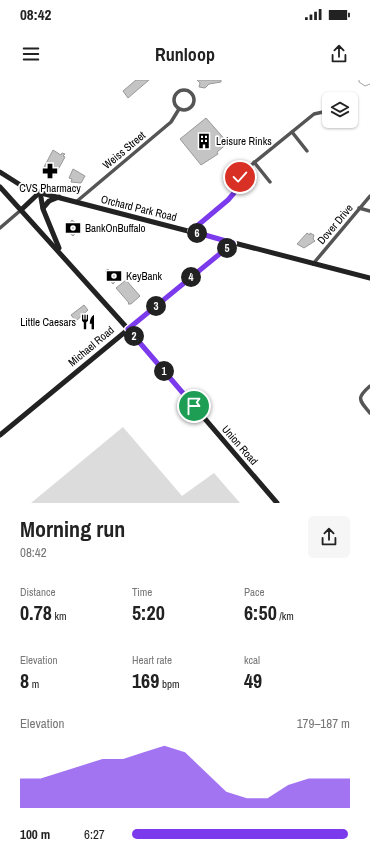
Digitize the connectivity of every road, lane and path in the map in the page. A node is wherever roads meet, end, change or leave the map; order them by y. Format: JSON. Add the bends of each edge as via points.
{"nodes":[{"id":1,"x":180,"y":109,"type":"junction"},
{"id":2,"x":322,"y":112,"type":"edge"},
{"id":3,"x":292,"y":132,"type":"junction"},
{"id":4,"x":308,"y":151,"type":"dead end"},
{"id":5,"x":254,"y":162,"type":"junction"},
{"id":6,"x":0,"y":172,"type":"edge"},
{"id":7,"x":270,"y":182,"type":"dead end"},
{"id":8,"x":0,"y":187,"type":"edge"},
{"id":9,"x":40,"y":192,"type":"junction"},
{"id":10,"x":370,"y":196,"type":"edge"},
{"id":11,"x":59,"y":197,"type":"junction"},
{"id":12,"x":76,"y":202,"type":"junction"},
{"id":13,"x":27,"y":204,"type":"junction"},
{"id":14,"x":359,"y":208,"type":"junction"},
{"id":15,"x":43,"y":209,"type":"junction"},
{"id":16,"x":21,"y":210,"type":"junction"},
{"id":17,"x":370,"y":211,"type":"edge"},
{"id":18,"x":46,"y":219,"type":"junction"},
{"id":19,"x":36,"y":227,"type":"junction"},
{"id":20,"x":0,"y":228,"type":"edge"},
{"id":21,"x":191,"y":231,"type":"junction"},
{"id":22,"x":233,"y":243,"type":"junction"},
{"id":23,"x":62,"y":254,"type":"junction"},
{"id":24,"x":313,"y":264,"type":"junction"},
{"id":25,"x":370,"y":278,"type":"edge"},
{"id":26,"x":128,"y":329,"type":"junction"},
{"id":27,"x":370,"y":386,"type":"edge"},
{"id":28,"x":370,"y":413,"type":"edge"},
{"id":29,"x":0,"y":435,"type":"edge"},
{"id":30,"x":277,"y":503,"type":"edge"}],
"edges":[{"from":1,"to":1,"type":"street","name":"Weiss Street","via":[[187,110],[193,104],[193,96],[188,91],[180,90],[175,96],[174,104]]},
{"from":1,"to":12,"type":"street","name":"Weiss Street","via":[[171,122]]},
{"from":2,"to":3,"type":"street","via":[[314,114]]},
{"from":3,"to":4,"type":"street"},
{"from":3,"to":5,"type":"street"},
{"from":5,"to":7,"type":"street"},
{"from":5,"to":21,"type":"street","via":[[242,173],[234,193],[228,200]]},
{"from":6,"to":9,"type":"main road","name":"Orchard Park Road","via":[[22,186]]},
{"from":8,"to":16,"type":"main road","name":"Union Road"},
{"from":9,"to":11,"type":"main road","name":"Orchard Park Road"},
{"from":9,"to":13,"type":"main road"},
{"from":9,"to":15,"type":"main road","name":"Union Road"},
{"from":10,"to":14,"type":"street","name":"Dover Drive"},
{"from":11,"to":12,"type":"main road","name":"Orchard Park Road"},
{"from":11,"to":15,"type":"main road","via":[[49,201]]},
{"from":12,"to":21,"type":"main road","name":"Orchard Park Road"},
{"from":13,"to":15,"type":"main road","via":[[36,201]]},
{"from":13,"to":16,"type":"main road"},
{"from":14,"to":17,"type":"street"},
{"from":14,"to":24,"type":"street","name":"Dover Drive"},
{"from":15,"to":18,"type":"main road","name":"Union Road"},
{"from":16,"to":19,"type":"main road","name":"Union Road"},
{"from":16,"to":20,"type":"street"},
{"from":18,"to":19,"type":"main road","via":[[42,226]]},
{"from":18,"to":23,"type":"main road","name":"Union Road"},
{"from":19,"to":23,"type":"main road","name":"Union Road"},
{"from":21,"to":22,"type":"main road","name":"Orchard Park Road"},
{"from":22,"to":24,"type":"main road","name":"Orchard Park Road"},
{"from":22,"to":26,"type":"main road","name":"Michael Road"},
{"from":23,"to":26,"type":"main road","name":"Union Road"},
{"from":24,"to":25,"type":"main road","name":"Orchard Park Road"},
{"from":26,"to":29,"type":"main road","name":"Michael Road"},
{"from":26,"to":30,"type":"main road","name":"Union Road"},
{"from":27,"to":28,"type":"street","via":[[360,398]]}]}
